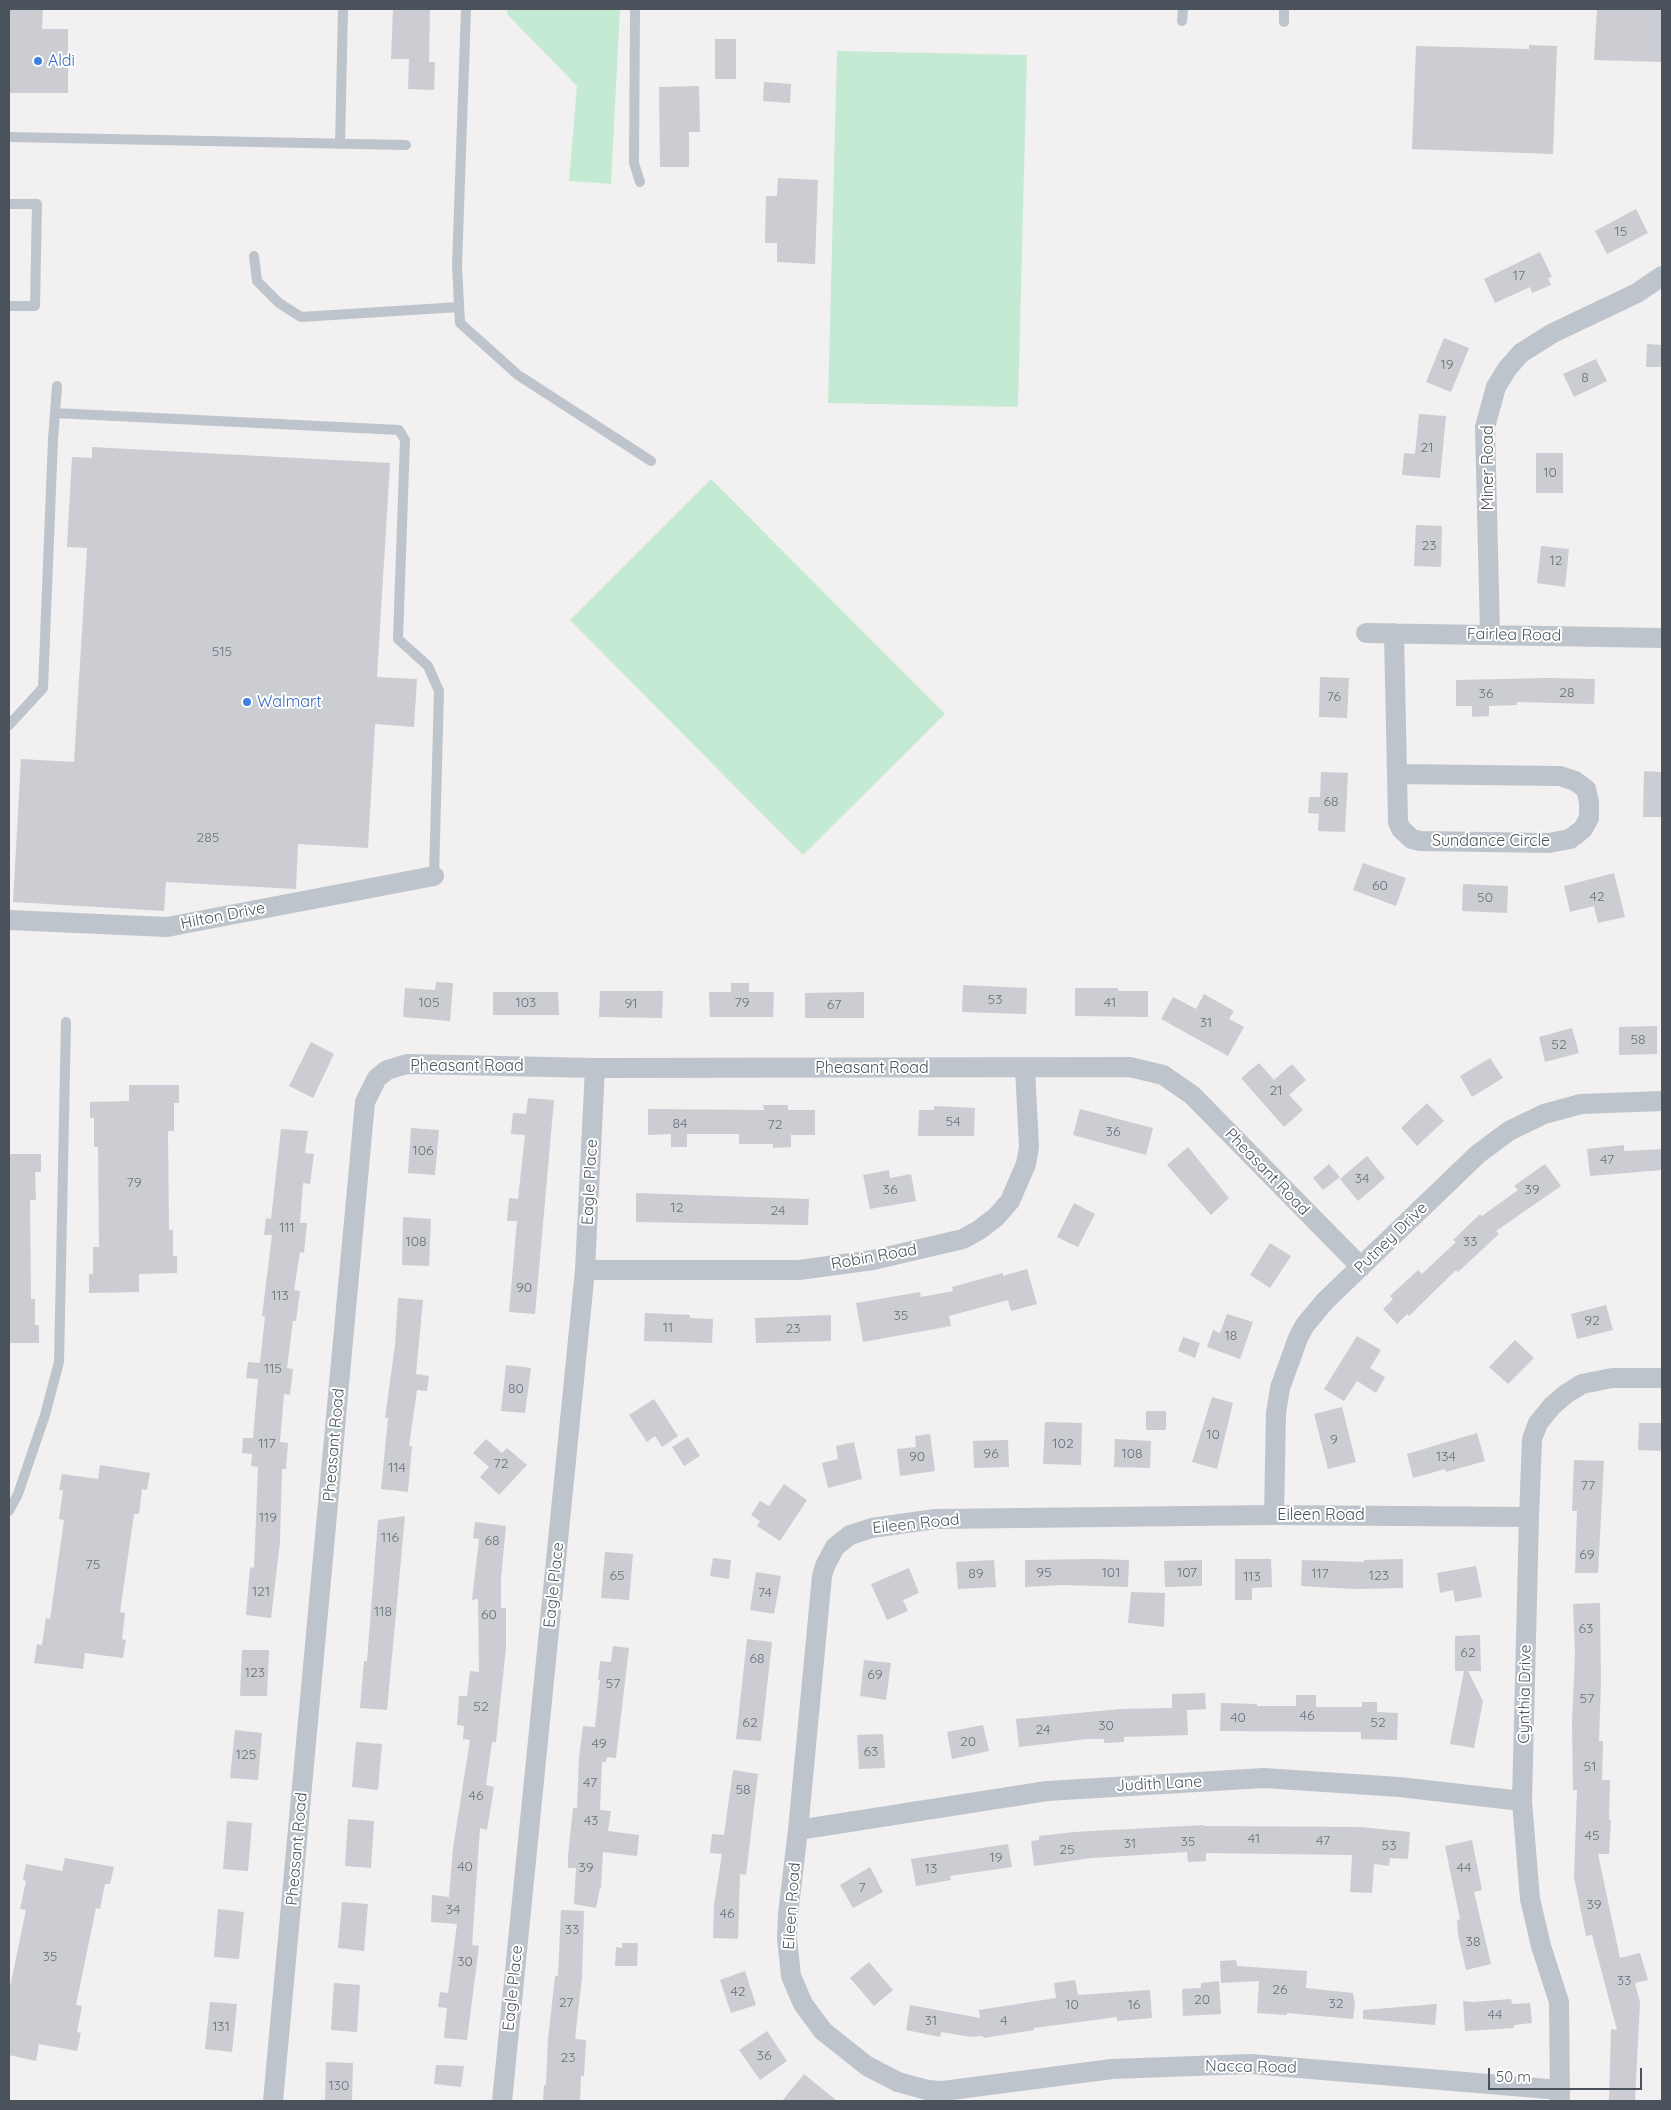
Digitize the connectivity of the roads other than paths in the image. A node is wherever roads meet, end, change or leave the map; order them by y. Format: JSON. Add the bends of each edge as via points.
{"nodes":[{"id":1,"x":343,"y":9,"type":"edge"},
{"id":2,"x":466,"y":9,"type":"edge"},
{"id":3,"x":635,"y":9,"type":"edge"},
{"id":4,"x":1183,"y":9,"type":"edge"},
{"id":5,"x":1284,"y":9,"type":"edge"},
{"id":6,"x":1182,"y":21,"type":"dead end"},
{"id":7,"x":1284,"y":22,"type":"dead end"},
{"id":8,"x":9,"y":137,"type":"edge"},
{"id":9,"x":340,"y":144,"type":"junction"},
{"id":10,"x":406,"y":145,"type":"dead end"},
{"id":11,"x":640,"y":182,"type":"dead end"},
{"id":12,"x":9,"y":204,"type":"edge"},
{"id":13,"x":254,"y":256,"type":"dead end"},
{"id":14,"x":1662,"y":276,"type":"edge"},
{"id":15,"x":9,"y":306,"type":"edge"},
{"id":16,"x":459,"y":307,"type":"junction"},
{"id":17,"x":58,"y":386,"type":"dead end"},
{"id":18,"x":55,"y":413,"type":"junction"},
{"id":19,"x":651,"y":461,"type":"dead end"},
{"id":20,"x":1366,"y":633,"type":"dead end"},
{"id":21,"x":1394,"y":633,"type":"junction"},
{"id":22,"x":1490,"y":634,"type":"junction"},
{"id":23,"x":1662,"y":638,"type":"edge"},
{"id":24,"x":9,"y":725,"type":"edge"},
{"id":25,"x":1397,"y":774,"type":"junction"},
{"id":26,"x":434,"y":876,"type":"joint"},
{"id":27,"x":9,"y":920,"type":"edge"},
{"id":28,"x":66,"y":1022,"type":"dead end"},
{"id":29,"x":596,"y":1068,"type":"junction"},
{"id":30,"x":1026,"y":1068,"type":"junction"},
{"id":31,"x":1662,"y":1101,"type":"edge"},
{"id":32,"x":1361,"y":1267,"type":"junction"},
{"id":33,"x":585,"y":1270,"type":"junction"},
{"id":34,"x":1662,"y":1378,"type":"edge"},
{"id":35,"x":9,"y":1511,"type":"edge"},
{"id":36,"x":1274,"y":1515,"type":"junction"},
{"id":37,"x":1528,"y":1517,"type":"junction"},
{"id":38,"x":1522,"y":1801,"type":"junction"},
{"id":39,"x":798,"y":1830,"type":"junction"},
{"id":40,"x":1560,"y":2095,"type":"edge"},
{"id":41,"x":943,"y":2096,"type":"edge"},
{"id":42,"x":274,"y":2101,"type":"edge"},
{"id":43,"x":502,"y":2101,"type":"edge"}],
"edges":[{"from":1,"to":9,"type":"lane"},
{"from":2,"to":16,"type":"lane","via":[[457,266]]},
{"from":3,"to":11,"type":"lane","via":[[634,163]]},
{"from":4,"to":6,"type":"lane"},
{"from":5,"to":7,"type":"lane"},
{"from":8,"to":9,"type":"lane"},
{"from":9,"to":10,"type":"lane"},
{"from":12,"to":15,"type":"lane","via":[[37,204],[36,306]]},
{"from":13,"to":16,"type":"lane","via":[[257,281],[279,303],[301,317]]},
{"from":14,"to":22,"type":"street","name":"Miner Road","via":[[1637,293],[1553,333],[1522,353],[1496,387],[1485,427]]},
{"from":16,"to":19,"type":"lane","via":[[460,323],[518,375]]},
{"from":17,"to":18,"type":"lane"},
{"from":18,"to":24,"type":"lane","via":[[44,688]]},
{"from":18,"to":26,"type":"lane","via":[[399,430],[405,440],[398,638],[428,666],[439,691]]},
{"from":20,"to":21,"type":"street","name":"Fairlea Road"},
{"from":21,"to":22,"type":"street","name":"Fairlea Road"},
{"from":21,"to":25,"type":"street","name":"Sundance Circle"},
{"from":22,"to":23,"type":"street","name":"Fairlea Road"},
{"from":25,"to":25,"type":"street","name":"Sundance Circle","via":[[1560,776],[1575,780],[1586,789],[1589,818],[1583,829],[1570,839],[1549,843],[1420,841],[1412,839],[1398,822]]},
{"from":26,"to":27,"type":"street","name":"Hilton Drive","via":[[166,926]]},
{"from":28,"to":35,"type":"lane","via":[[59,1362],[45,1415]]},
{"from":29,"to":30,"type":"street","name":"Pheasant Road"},
{"from":29,"to":33,"type":"street","name":"Eagle Place"},
{"from":29,"to":42,"type":"street","name":"Pheasant Road","via":[[407,1064],[387,1070],[377,1078],[365,1102]]},
{"from":30,"to":32,"type":"street","name":"Pheasant Road","via":[[1130,1067],[1163,1075],[1192,1095]]},
{"from":30,"to":33,"type":"street","name":"Robin Road","via":[[1029,1147],[1024,1171],[1010,1202],[996,1217],[963,1239],[873,1260],[799,1270]]},
{"from":31,"to":32,"type":"street","name":"Putney Drive","via":[[1581,1104],[1525,1122],[1478,1154]]},
{"from":32,"to":36,"type":"street","name":"Putney Drive","via":[[1314,1314],[1292,1352],[1280,1388],[1276,1414]]},
{"from":33,"to":43,"type":"street","name":"Eagle Place"},
{"from":34,"to":37,"type":"street","name":"Cynthia Drive","via":[[1612,1378],[1582,1384],[1552,1406],[1538,1423],[1532,1439]]},
{"from":36,"to":37,"type":"street","name":"Eileen Road"},
{"from":36,"to":39,"type":"street","name":"Eileen Road","via":[[935,1519],[878,1527],[850,1535],[835,1547],[822,1576]]},
{"from":37,"to":38,"type":"street","name":"Cynthia Drive"},
{"from":38,"to":39,"type":"street","name":"Judith Lane","via":[[1399,1787],[1264,1778],[1047,1791]]},
{"from":38,"to":40,"type":"street","name":"Cynthia Drive","via":[[1530,1899],[1559,2002]]},
{"from":39,"to":41,"type":"street","name":"Eileen Road","via":[[787,1938],[791,1976],[804,2004],[823,2031],[867,2066],[913,2088]]},
{"from":40,"to":41,"type":"street","name":"Nacca Road","via":[[1251,2064],[1112,2069]]}]}
